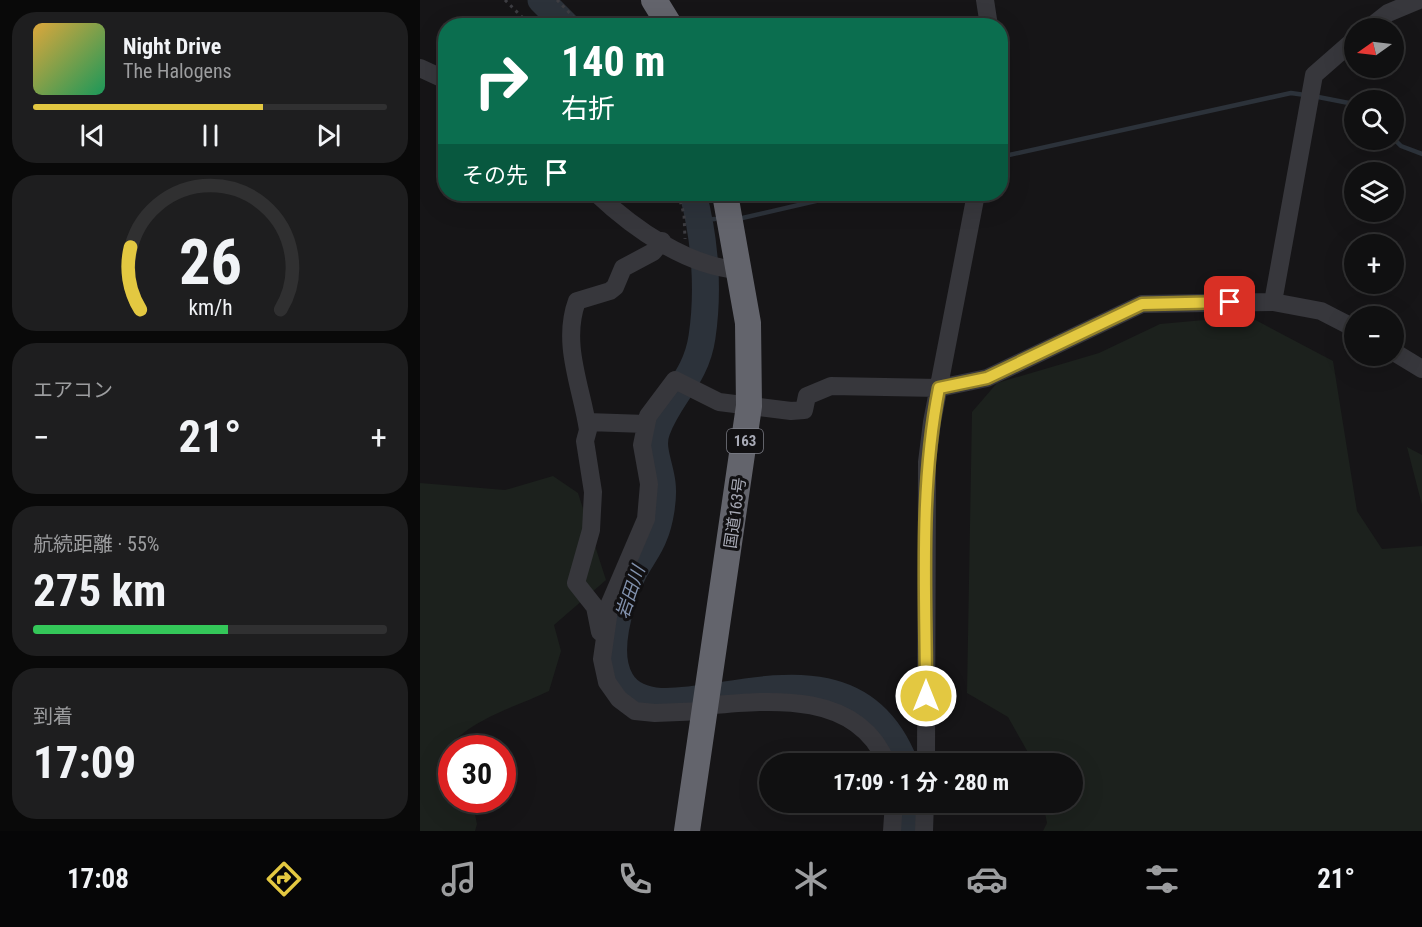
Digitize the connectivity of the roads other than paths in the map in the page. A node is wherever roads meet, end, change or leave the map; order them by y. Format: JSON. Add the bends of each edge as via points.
{"nodes":[{"id":1,"x":654,"y":0,"type":"edge"},
{"id":2,"x":985,"y":0,"type":"edge"},
{"id":3,"x":1419,"y":0,"type":"edge"},
{"id":4,"x":665,"y":18,"type":"edge"},
{"id":5,"x":987,"y":18,"type":"edge"},
{"id":6,"x":1382,"y":18,"type":"edge"},
{"id":7,"x":1344,"y":49,"type":"edge"},
{"id":8,"x":420,"y":68,"type":"edge"},
{"id":9,"x":438,"y":76,"type":"edge"},
{"id":10,"x":605,"y":201,"type":"edge"},
{"id":11,"x":725,"y":201,"type":"edge"},
{"id":12,"x":975,"y":201,"type":"edge"},
{"id":13,"x":662,"y":241,"type":"junction"},
{"id":14,"x":727,"y":269,"type":"junction"},
{"id":15,"x":1273,"y":302,"type":"junction"},
{"id":16,"x":1344,"y":323,"type":"edge"},
{"id":17,"x":1404,"y":358,"type":"edge"},
{"id":18,"x":1422,"y":369,"type":"edge"},
{"id":19,"x":939,"y":388,"type":"junction"},
{"id":20,"x":749,"y":406,"type":"junction"},
{"id":21,"x":587,"y":422,"type":"junction"},
{"id":22,"x":646,"y":424,"type":"junction"},
{"id":23,"x":603,"y":642,"type":"junction"},
{"id":24,"x":705,"y":702,"type":"junction"},
{"id":25,"x":881,"y":753,"type":"edge"},
{"id":26,"x":926,"y":753,"type":"edge"},
{"id":27,"x":893,"y":813,"type":"edge"},
{"id":28,"x":925,"y":813,"type":"edge"},
{"id":29,"x":687,"y":831,"type":"edge"},
{"id":30,"x":892,"y":831,"type":"edge"},
{"id":31,"x":924,"y":831,"type":"edge"}],
"edges":[{"from":1,"to":4,"type":"highway"},
{"from":2,"to":5,"type":"street"},
{"from":3,"to":6,"type":"street"},
{"from":7,"to":15,"type":"street","via":[[1314,75]]},
{"from":8,"to":9,"type":"street"},
{"from":10,"to":13,"type":"street","via":[[631,223]]},
{"from":11,"to":14,"type":"highway","name":"国道163号","number":"163"},
{"from":12,"to":19,"type":"street"},
{"from":13,"to":14,"type":"street","via":[[685,257]]},
{"from":13,"to":21,"type":"street","via":[[653,252],[623,268],[610,291],[577,301],[570,342]]},
{"from":14,"to":20,"type":"highway","name":"国道163号","number":"163","via":[[749,334]]},
{"from":15,"to":16,"type":"street","via":[[1321,311]]},
{"from":15,"to":19,"type":"street","via":[[1142,304],[987,378]]},
{"from":17,"to":18,"type":"street"},
{"from":19,"to":20,"type":"street","via":[[831,386],[807,396],[804,410]]},
{"from":19,"to":26,"type":"street","via":[[925,493]]},
{"from":20,"to":22,"type":"street","via":[[719,402],[675,380]]},
{"from":20,"to":24,"type":"highway","name":"国道163号","number":"163"},
{"from":21,"to":22,"type":"street"},
{"from":21,"to":23,"type":"street","via":[[585,441],[593,492],[591,531],[576,583],[596,607]]},
{"from":22,"to":23,"type":"street","via":[[642,445],[649,484],[646,519],[619,577]]},
{"from":23,"to":24,"type":"street","via":[[607,682],[635,711],[655,713]]},
{"from":24,"to":25,"type":"street","via":[[762,701],[827,709],[861,725]]},
{"from":24,"to":29,"type":"highway","name":"国道163号","number":"163"},
{"from":27,"to":30,"type":"street"},
{"from":28,"to":31,"type":"street"}]}
